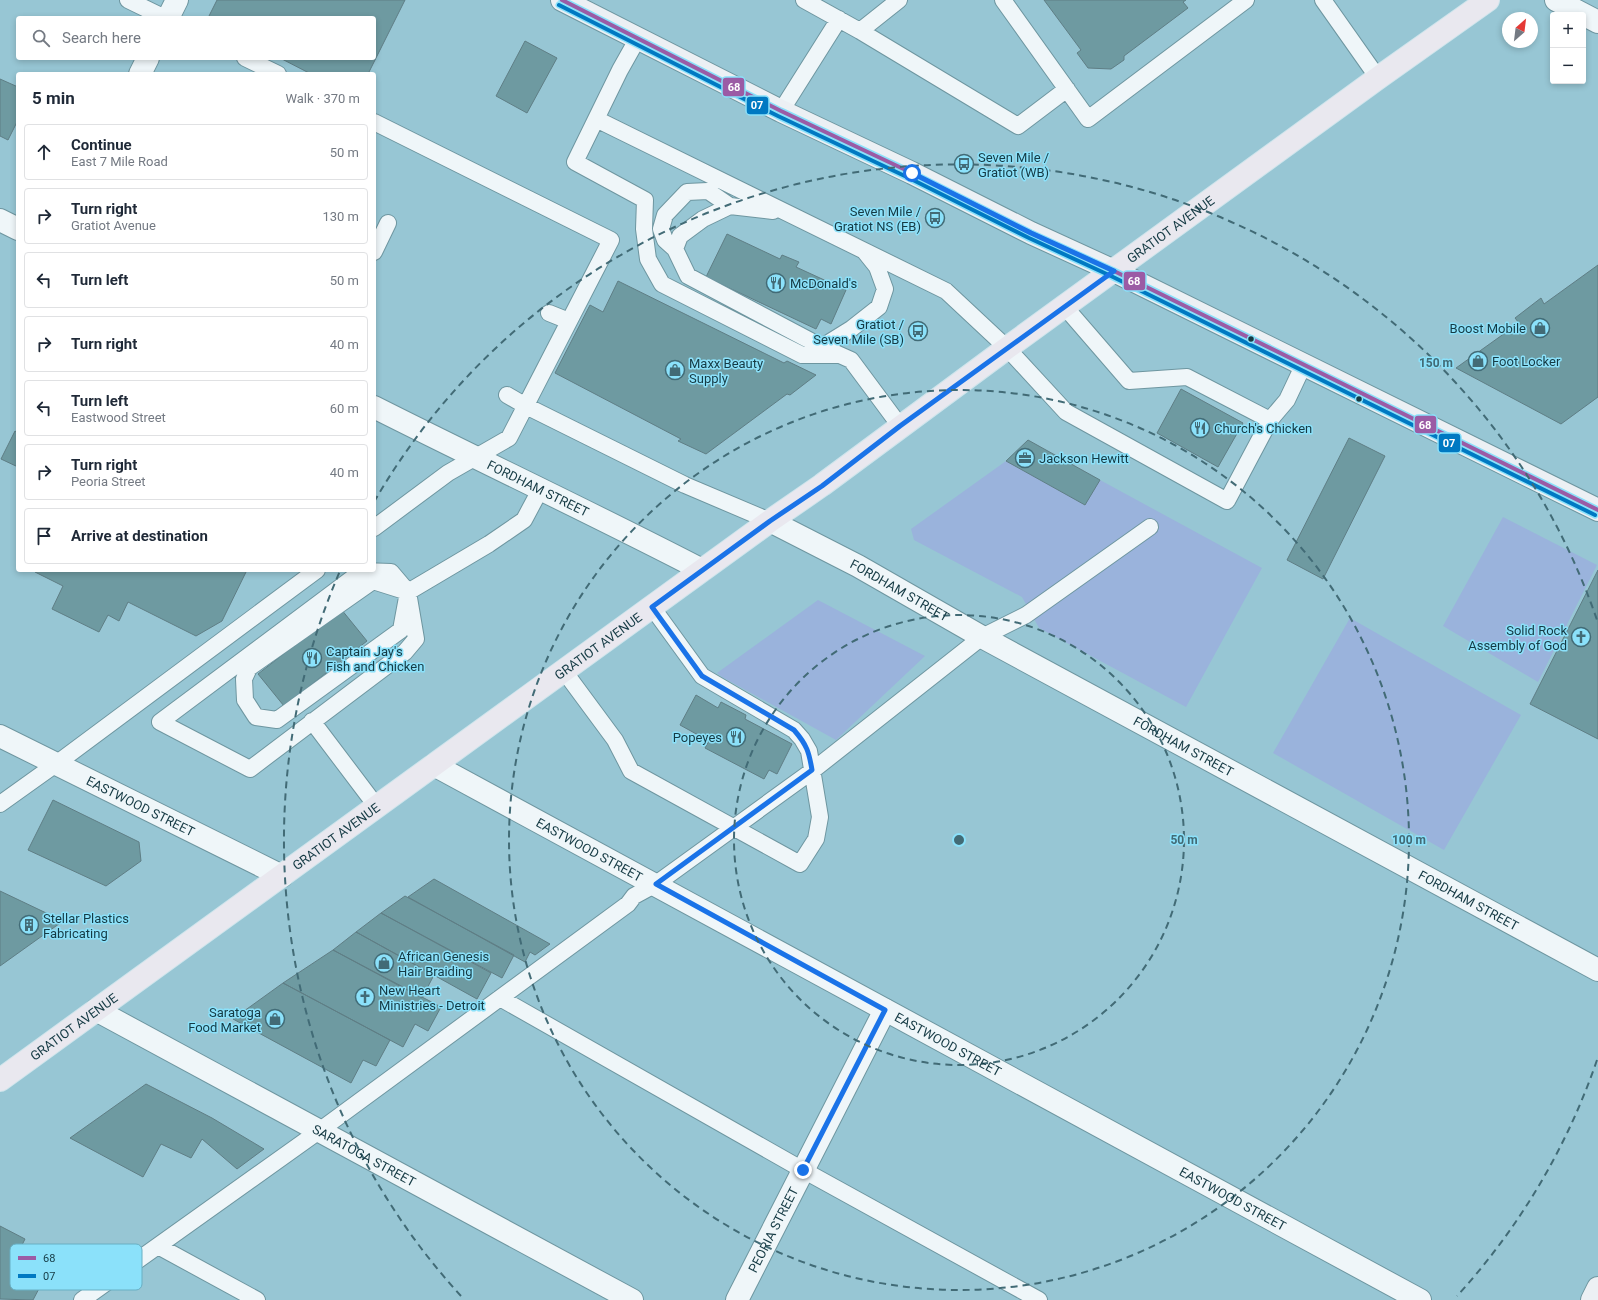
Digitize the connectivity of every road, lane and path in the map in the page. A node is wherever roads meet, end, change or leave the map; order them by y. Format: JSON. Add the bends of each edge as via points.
{"nodes":[{"id":1,"x":128,"y":0,"type":"edge"},
{"id":2,"x":177,"y":0,"type":"edge"},
{"id":3,"x":562,"y":0,"type":"edge"},
{"id":4,"x":804,"y":0,"type":"edge"},
{"id":5,"x":899,"y":0,"type":"edge"},
{"id":6,"x":1003,"y":0,"type":"edge"},
{"id":7,"x":1246,"y":0,"type":"edge"},
{"id":8,"x":1323,"y":0,"type":"edge"},
{"id":9,"x":1488,"y":0,"type":"edge"},
{"id":10,"x":1556,"y":0,"type":"edge"},
{"id":11,"x":161,"y":16,"type":"edge"},
{"id":12,"x":169,"y":16,"type":"edge"},
{"id":13,"x":839,"y":19,"type":"junction"},
{"id":14,"x":1598,"y":22,"type":"edge"},
{"id":15,"x":860,"y":31,"type":"junction"},
{"id":16,"x":638,"y":38,"type":"junction"},
{"id":17,"x":147,"y":60,"type":"edge"},
{"id":18,"x":250,"y":60,"type":"edge"},
{"id":19,"x":141,"y":72,"type":"edge"},
{"id":20,"x":274,"y":72,"type":"edge"},
{"id":21,"x":1378,"y":78,"type":"junction"},
{"id":22,"x":1067,"y":89,"type":"junction"},
{"id":23,"x":782,"y":111,"type":"junction"},
{"id":24,"x":596,"y":119,"type":"junction"},
{"id":25,"x":376,"y":123,"type":"edge"},
{"id":26,"x":730,"y":206,"type":"junction"},
{"id":27,"x":784,"y":212,"type":"junction"},
{"id":28,"x":0,"y":220,"type":"edge"},
{"id":29,"x":388,"y":223,"type":"dead end"},
{"id":30,"x":16,"y":228,"type":"edge"},
{"id":31,"x":376,"y":248,"type":"edge"},
{"id":32,"x":675,"y":249,"type":"junction"},
{"id":33,"x":864,"y":251,"type":"junction"},
{"id":34,"x":1114,"y":271,"type":"junction"},
{"id":35,"x":1065,"y":306,"type":"junction"},
{"id":36,"x":549,"y":313,"type":"dead end"},
{"id":37,"x":569,"y":321,"type":"junction"},
{"id":38,"x":822,"y":346,"type":"junction"},
{"id":39,"x":1007,"y":348,"type":"junction"},
{"id":40,"x":839,"y":355,"type":"junction"},
{"id":41,"x":1304,"y":364,"type":"junction"},
{"id":42,"x":507,"y":394,"type":"dead end"},
{"id":43,"x":526,"y":406,"type":"junction"},
{"id":44,"x":376,"y":408,"type":"edge"},
{"id":45,"x":1270,"y":420,"type":"junction"},
{"id":46,"x":900,"y":426,"type":"junction"},
{"id":47,"x":475,"y":457,"type":"junction"},
{"id":48,"x":540,"y":490,"type":"junction"},
{"id":49,"x":1598,"y":510,"type":"edge"},
{"id":50,"x":770,"y":521,"type":"junction"},
{"id":51,"x":376,"y":527,"type":"edge"},
{"id":52,"x":1150,"y":528,"type":"dead end"},
{"id":53,"x":702,"y":570,"type":"junction"},
{"id":54,"x":376,"y":571,"type":"edge"},
{"id":55,"x":314,"y":572,"type":"edge"},
{"id":56,"x":361,"y":572,"type":"edge"},
{"id":57,"x":408,"y":592,"type":"junction"},
{"id":58,"x":652,"y":607,"type":"junction"},
{"id":59,"x":982,"y":637,"type":"junction"},
{"id":60,"x":564,"y":671,"type":"junction"},
{"id":61,"x":312,"y":721,"type":"junction"},
{"id":62,"x":0,"y":736,"type":"edge"},
{"id":63,"x":56,"y":764,"type":"junction"},
{"id":64,"x":434,"y":765,"type":"junction"},
{"id":65,"x":812,"y":770,"type":"junction"},
{"id":66,"x":0,"y":804,"type":"edge"},
{"id":67,"x":377,"y":807,"type":"junction"},
{"id":68,"x":733,"y":828,"type":"junction"},
{"id":69,"x":282,"y":876,"type":"junction"},
{"id":70,"x":656,"y":884,"type":"junction"},
{"id":71,"x":1598,"y":970,"type":"edge"},
{"id":72,"x":500,"y":998,"type":"junction"},
{"id":73,"x":96,"y":1010,"type":"junction"},
{"id":74,"x":885,"y":1010,"type":"junction"},
{"id":75,"x":0,"y":1080,"type":"edge"},
{"id":76,"x":319,"y":1131,"type":"junction"},
{"id":77,"x":803,"y":1170,"type":"junction"},
{"id":78,"x":158,"y":1246,"type":"junction"},
{"id":79,"x":142,"y":1257,"type":"edge"},
{"id":80,"x":1598,"y":1288,"type":"edge"},
{"id":81,"x":96,"y":1290,"type":"edge"},
{"id":82,"x":82,"y":1300,"type":"edge"},
{"id":83,"x":257,"y":1300,"type":"edge"},
{"id":84,"x":632,"y":1300,"type":"edge"},
{"id":85,"x":737,"y":1300,"type":"edge"},
{"id":86,"x":1039,"y":1300,"type":"edge"},
{"id":87,"x":1420,"y":1300,"type":"edge"},
{"id":88,"x":1592,"y":1300,"type":"edge"}],
"edges":[{"from":1,"to":11,"type":"lane"},
{"from":2,"to":12,"type":"street"},
{"from":3,"to":16,"type":"street"},
{"from":4,"to":13,"type":"lane"},
{"from":5,"to":15,"type":"lane"},
{"from":6,"to":22,"type":"lane"},
{"from":7,"to":22,"type":"lane","via":[[1088,119]]},
{"from":8,"to":21,"type":"lane"},
{"from":9,"to":21,"type":"main road","name":"GRATIOT AVENUE"},
{"from":10,"to":14,"type":"street"},
{"from":13,"to":15,"type":"lane"},
{"from":13,"to":23,"type":"lane"},
{"from":15,"to":22,"type":"lane","via":[[1018,126]]},
{"from":16,"to":23,"type":"street"},
{"from":16,"to":24,"type":"lane"},
{"from":17,"to":19,"type":"street"},
{"from":18,"to":20,"type":"lane"},
{"from":21,"to":34,"type":"main road","name":"GRATIOT AVENUE"},
{"from":23,"to":34,"type":"street"},
{"from":24,"to":27,"type":"lane"},
{"from":24,"to":40,"type":"lane","via":[[575,162],[645,200],[644,229],[648,259],[662,284],[802,355]]},
{"from":25,"to":37,"type":"lane","via":[[611,240]]},
{"from":26,"to":27,"type":"lane"},
{"from":26,"to":32,"type":"lane","via":[[703,219],[680,236]]},
{"from":26,"to":32,"type":"lane","via":[[708,191],[688,192],[665,215],[661,229],[665,240]]},
{"from":27,"to":33,"type":"lane"},
{"from":28,"to":30,"type":"street"},
{"from":29,"to":31,"type":"lane"},
{"from":32,"to":38,"type":"lane","via":[[688,276]]},
{"from":33,"to":38,"type":"lane","via":[[877,268],[885,289],[879,307],[851,329]]},
{"from":33,"to":39,"type":"lane","via":[[946,291]]},
{"from":34,"to":35,"type":"main road","name":"GRATIOT AVENUE"},
{"from":34,"to":41,"type":"street"},
{"from":35,"to":39,"type":"main road","name":"GRATIOT AVENUE"},
{"from":35,"to":45,"type":"lane","via":[[1129,381],[1187,377]]},
{"from":36,"to":37,"type":"lane"},
{"from":37,"to":43,"type":"lane"},
{"from":38,"to":40,"type":"lane"},
{"from":39,"to":45,"type":"lane","via":[[1066,412],[1227,501]]},
{"from":39,"to":46,"type":"main road","name":"GRATIOT AVENUE"},
{"from":40,"to":46,"type":"lane","via":[[851,360]]},
{"from":41,"to":45,"type":"lane","via":[[1287,400]]},
{"from":41,"to":49,"type":"street"},
{"from":42,"to":43,"type":"lane"},
{"from":43,"to":47,"type":"lane","via":[[509,438]]},
{"from":43,"to":50,"type":"lane","via":[[686,486]]},
{"from":44,"to":47,"type":"street","name":"FORDHAM STREET"},
{"from":46,"to":50,"type":"main road","name":"GRATIOT AVENUE","via":[[822,486]]},
{"from":47,"to":48,"type":"street","name":"FORDHAM STREET"},
{"from":47,"to":51,"type":"lane","via":[[448,473]]},
{"from":48,"to":53,"type":"street","name":"FORDHAM STREET"},
{"from":48,"to":57,"type":"lane","via":[[524,520]]},
{"from":50,"to":53,"type":"main road","name":"GRATIOT AVENUE"},
{"from":50,"to":59,"type":"street","name":"FORDHAM STREET","via":[[858,566]]},
{"from":52,"to":59,"type":"lane","via":[[1026,615]]},
{"from":53,"to":58,"type":"main road","name":"GRATIOT AVENUE"},
{"from":54,"to":57,"type":"lane","via":[[391,572]]},
{"from":55,"to":63,"type":"lane"},
{"from":56,"to":61,"type":"lane","via":[[160,722],[250,768]]},
{"from":57,"to":57,"type":"lane","via":[[373,581],[249,668],[244,679],[245,700],[256,717],[277,720],[401,630]]},
{"from":57,"to":61,"type":"lane","via":[[416,639],[404,652]]},
{"from":58,"to":60,"type":"main road","name":"GRATIOT AVENUE"},
{"from":58,"to":65,"type":"lane","via":[[702,676],[794,730],[802,738],[809,752]]},
{"from":59,"to":65,"type":"lane"},
{"from":59,"to":71,"type":"street","name":"FORDHAM STREET"},
{"from":60,"to":64,"type":"main road","name":"GRATIOT AVENUE"},
{"from":60,"to":68,"type":"lane","via":[[615,740],[630,771]]},
{"from":61,"to":67,"type":"lane"},
{"from":62,"to":63,"type":"street","name":"EASTWOOD STREET"},
{"from":63,"to":66,"type":"lane"},
{"from":63,"to":69,"type":"street","name":"EASTWOOD STREET"},
{"from":64,"to":67,"type":"main road","name":"GRATIOT AVENUE"},
{"from":64,"to":70,"type":"street","name":"EASTWOOD STREET"},
{"from":65,"to":68,"type":"lane"},
{"from":65,"to":68,"type":"lane","via":[[820,817],[816,839],[800,864]]},
{"from":67,"to":69,"type":"main road","name":"GRATIOT AVENUE"},
{"from":68,"to":70,"type":"lane"},
{"from":69,"to":73,"type":"main road","name":"GRATIOT AVENUE"},
{"from":70,"to":72,"type":"lane","via":[[634,896],[628,904]]},
{"from":70,"to":74,"type":"street","name":"EASTWOOD STREET"},
{"from":72,"to":76,"type":"lane"},
{"from":72,"to":77,"type":"lane"},
{"from":73,"to":75,"type":"main road","name":"GRATIOT AVENUE"},
{"from":73,"to":76,"type":"street","name":"SARATOGA STREET"},
{"from":74,"to":77,"type":"street","name":"PEORIA STREET"},
{"from":74,"to":87,"type":"street","name":"EASTWOOD STREET"},
{"from":76,"to":78,"type":"lane"},
{"from":76,"to":84,"type":"street","name":"SARATOGA STREET"},
{"from":77,"to":85,"type":"street","name":"PEORIA STREET"},
{"from":77,"to":86,"type":"lane"},
{"from":78,"to":79,"type":"lane"},
{"from":78,"to":83,"type":"lane"},
{"from":80,"to":88,"type":"street"},
{"from":81,"to":82,"type":"lane"}]}
